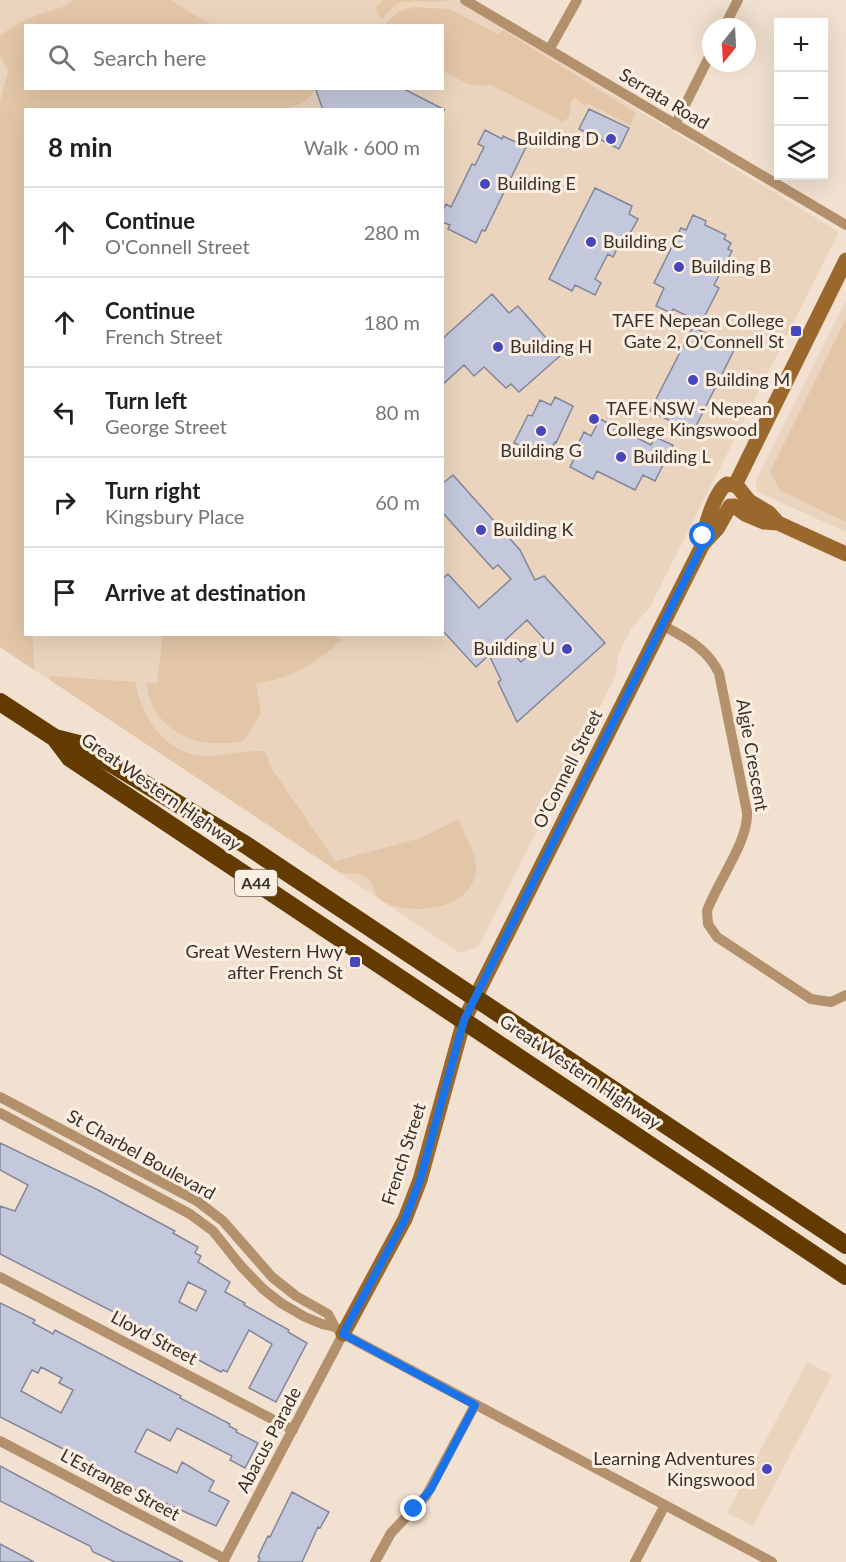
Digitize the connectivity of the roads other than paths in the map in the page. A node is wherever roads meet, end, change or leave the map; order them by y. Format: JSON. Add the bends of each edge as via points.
{"nodes":[{"id":1,"x":465,"y":0,"type":"edge"},
{"id":2,"x":577,"y":0,"type":"edge"},
{"id":3,"x":738,"y":0,"type":"edge"},
{"id":4,"x":729,"y":18,"type":"edge"},
{"id":5,"x":549,"y":50,"type":"junction"},
{"id":6,"x":702,"y":71,"type":"edge"},
{"id":7,"x":675,"y":124,"type":"junction"},
{"id":8,"x":846,"y":225,"type":"edge"},
{"id":9,"x":846,"y":260,"type":"edge"},
{"id":10,"x":735,"y":497,"type":"junction"},
{"id":11,"x":703,"y":544,"type":"junction"},
{"id":12,"x":846,"y":554,"type":"edge"},
{"id":13,"x":662,"y":625,"type":"junction"},
{"id":14,"x":0,"y":702,"type":"edge"},
{"id":15,"x":55,"y":738,"type":"junction"},
{"id":16,"x":846,"y":994,"type":"edge"},
{"id":17,"x":469,"y":1009,"type":"junction"},
{"id":18,"x":0,"y":1097,"type":"edge"},
{"id":19,"x":0,"y":1113,"type":"edge"},
{"id":20,"x":846,"y":1245,"type":"edge"},
{"id":21,"x":0,"y":1276,"type":"edge"},
{"id":22,"x":846,"y":1276,"type":"edge"},
{"id":23,"x":339,"y":1330,"type":"junction"},
{"id":24,"x":475,"y":1405,"type":"junction"},
{"id":25,"x":293,"y":1430,"type":"junction"},
{"id":26,"x":0,"y":1441,"type":"edge"},
{"id":27,"x":665,"y":1505,"type":"junction"},
{"id":28,"x":224,"y":1560,"type":"edge"},
{"id":29,"x":375,"y":1562,"type":"edge"},
{"id":30,"x":635,"y":1562,"type":"edge"},
{"id":31,"x":772,"y":1562,"type":"edge"}],
"edges":[{"from":1,"to":5,"type":"street","name":"Serrata Road"},
{"from":2,"to":5,"type":"street"},
{"from":3,"to":4,"type":"street"},
{"from":5,"to":7,"type":"street","name":"Serrata Road"},
{"from":6,"to":7,"type":"street"},
{"from":7,"to":8,"type":"street","name":"Serrata Road"},
{"from":9,"to":10,"type":"street","name":"O'Connell Street"},
{"from":10,"to":11,"type":"street","name":"O'Connell Street","via":[[717,529]]},
{"from":10,"to":11,"type":"street","name":"O'Connell Street","via":[[722,502],[719,494]]},
{"from":10,"to":12,"type":"street","via":[[745,514],[778,523]]},
{"from":11,"to":13,"type":"street","name":"O'Connell Street"},
{"from":13,"to":16,"type":"street","name":"Algie Crescent","via":[[699,646],[719,673],[747,812],[742,838],[707,911],[708,924],[717,936],[811,999],[831,1002]]},
{"from":13,"to":17,"type":"street","name":"O'Connell Street"},
{"from":14,"to":15,"type":"highway","name":"Great Western Highway","number":"A44"},
{"from":15,"to":17,"type":"highway","name":"Great Western Highway","number":"A44","via":[[70,758]]},
{"from":15,"to":17,"type":"highway","name":"Great Western Highway","number":"A44","via":[[80,744],[246,845]]},
{"from":17,"to":20,"type":"highway","name":"Great Western Highway","number":"A44"},
{"from":17,"to":22,"type":"highway","name":"Great Western Highway","number":"A44"},
{"from":17,"to":23,"type":"street","name":"French Street","via":[[405,1219]]},
{"from":18,"to":23,"type":"street","name":"St Charbel Boulevard","via":[[197,1201],[213,1212],[272,1277],[328,1314]]},
{"from":19,"to":23,"type":"street","name":"St Charbel Boulevard","via":[[190,1214],[213,1231],[263,1289],[305,1317]]},
{"from":21,"to":25,"type":"street","name":"Lloyd Street"},
{"from":23,"to":24,"type":"street"},
{"from":23,"to":25,"type":"street","name":"Abacus Parade"},
{"from":24,"to":27,"type":"street"},
{"from":24,"to":29,"type":"street","via":[[426,1496],[391,1533]]},
{"from":25,"to":28,"type":"street","name":"Abacus Parade"},
{"from":26,"to":28,"type":"street","name":"L'Estrange Street"},
{"from":27,"to":30,"type":"street"},
{"from":27,"to":31,"type":"street"}]}
